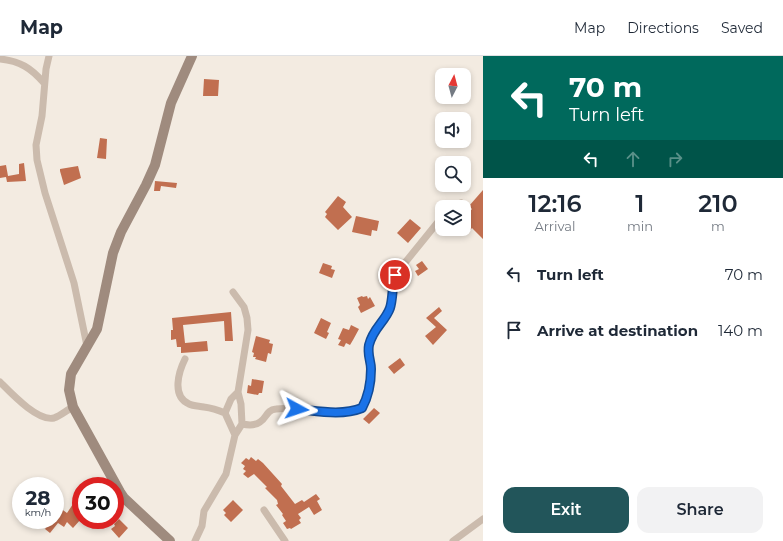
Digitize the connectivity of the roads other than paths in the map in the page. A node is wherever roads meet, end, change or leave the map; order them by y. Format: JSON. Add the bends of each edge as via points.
{"nodes":[{"id":1,"x":49,"y":56,"type":"edge"},
{"id":2,"x":192,"y":56,"type":"edge"},
{"id":3,"x":0,"y":59,"type":"edge"},
{"id":4,"x":44,"y":82,"type":"junction"},
{"id":5,"x":435,"y":226,"type":"edge"},
{"id":6,"x":233,"y":292,"type":"dead end"},
{"id":7,"x":87,"y":346,"type":"junction"},
{"id":8,"x":185,"y":359,"type":"dead end"},
{"id":9,"x":0,"y":382,"type":"edge"},
{"id":10,"x":238,"y":392,"type":"junction"},
{"id":11,"x":73,"y":407,"type":"junction"},
{"id":12,"x":225,"y":413,"type":"junction"},
{"id":13,"x":242,"y":424,"type":"junction"},
{"id":14,"x":235,"y":435,"type":"junction"},
{"id":15,"x":264,"y":510,"type":"dead end"},
{"id":16,"x":483,"y":519,"type":"edge"},
{"id":17,"x":170,"y":541,"type":"edge"},
{"id":18,"x":195,"y":541,"type":"edge"},
{"id":19,"x":285,"y":541,"type":"edge"},
{"id":20,"x":453,"y":541,"type":"edge"}],
"edges":[{"from":1,"to":4,"type":"street"},
{"from":2,"to":7,"type":"street","via":[[171,103],[155,165],[113,253],[97,329]]},
{"from":3,"to":4,"type":"street","via":[[26,66]]},
{"from":4,"to":7,"type":"street","via":[[42,116],[36,145],[37,160],[74,283]]},
{"from":5,"to":13,"type":"street","via":[[395,275],[391,306],[375,328],[369,342],[371,370],[362,408],[348,412],[274,409],[260,422]]},
{"from":6,"to":10,"type":"street","via":[[244,307],[248,330]]},
{"from":7,"to":11,"type":"street","via":[[71,374],[69,390]]},
{"from":8,"to":12,"type":"street","via":[[178,382],[185,402]]},
{"from":9,"to":11,"type":"street","via":[[13,396],[43,418],[56,418]]},
{"from":10,"to":12,"type":"street","via":[[231,399]]},
{"from":10,"to":13,"type":"street"},
{"from":11,"to":17,"type":"street","via":[[124,498]]},
{"from":12,"to":14,"type":"street"},
{"from":13,"to":14,"type":"street"},
{"from":14,"to":18,"type":"street","via":[[226,474],[204,511],[202,526]]},
{"from":15,"to":19,"type":"street"},
{"from":16,"to":20,"type":"street"}]}
